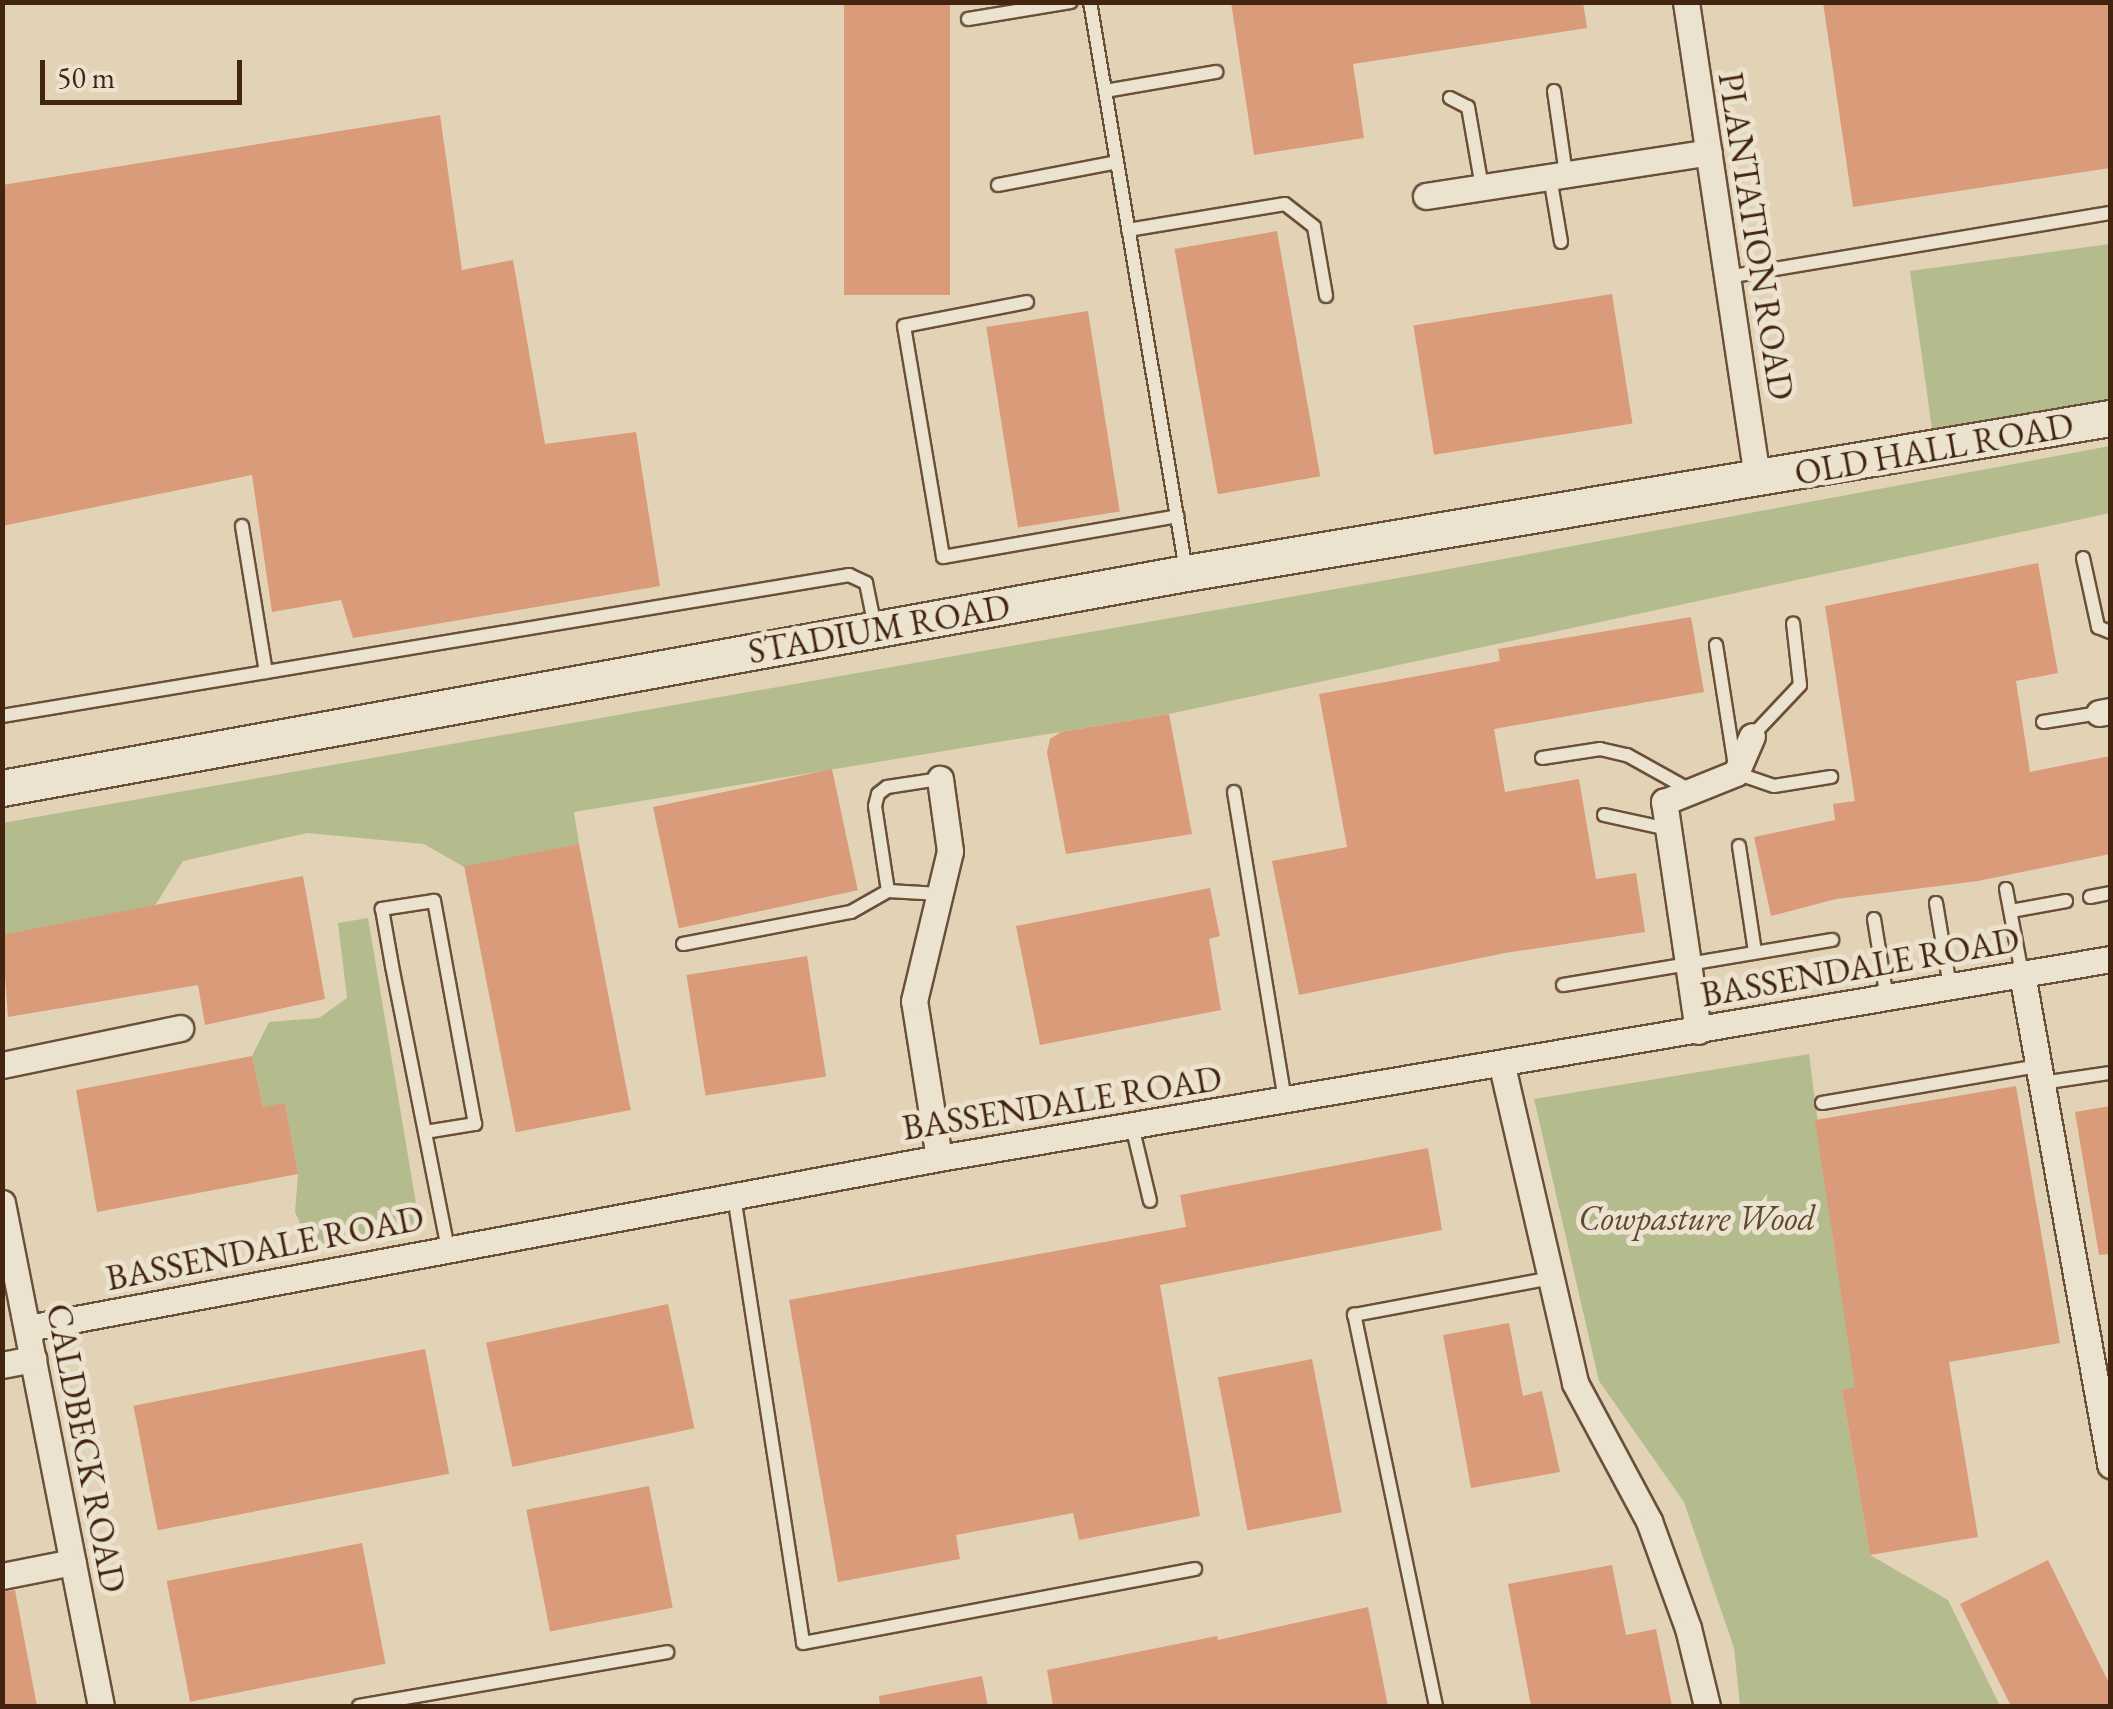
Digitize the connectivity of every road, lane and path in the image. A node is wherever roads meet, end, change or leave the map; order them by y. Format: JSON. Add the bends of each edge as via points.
{"nodes":[{"id":1,"x":1071,"y":2,"type":"edge"},
{"id":2,"x":1090,"y":2,"type":"edge"},
{"id":3,"x":1686,"y":2,"type":"edge"},
{"id":4,"x":968,"y":20,"type":"dead end"},
{"id":5,"x":1216,"y":72,"type":"dead end"},
{"id":6,"x":1105,"y":91,"type":"junction"},
{"id":7,"x":1554,"y":92,"type":"dead end"},
{"id":8,"x":1450,"y":98,"type":"dead end"},
{"id":9,"x":1708,"y":152,"type":"junction"},
{"id":10,"x":1117,"y":162,"type":"junction"},
{"id":11,"x":1558,"y":176,"type":"junction"},
{"id":12,"x":998,"y":185,"type":"dead end"},
{"id":13,"x":1482,"y":188,"type":"junction"},
{"id":14,"x":1426,"y":196,"type":"dead end"},
{"id":15,"x":2110,"y":213,"type":"edge"},
{"id":16,"x":1128,"y":230,"type":"junction"},
{"id":17,"x":1561,"y":242,"type":"dead end"},
{"id":18,"x":1727,"y":276,"type":"junction"},
{"id":19,"x":1326,"y":296,"type":"dead end"},
{"id":20,"x":1027,"y":302,"type":"dead end"},
{"id":21,"x":2110,"y":418,"type":"edge"},
{"id":22,"x":1757,"y":479,"type":"junction"},
{"id":23,"x":1177,"y":516,"type":"junction"},
{"id":24,"x":242,"y":526,"type":"dead end"},
{"id":25,"x":2083,"y":558,"type":"dead end"},
{"id":26,"x":1186,"y":573,"type":"junction"},
{"id":27,"x":1793,"y":623,"type":"dead end"},
{"id":28,"x":876,"y":630,"type":"junction"},
{"id":29,"x":2110,"y":632,"type":"edge"},
{"id":30,"x":1716,"y":644,"type":"dead end"},
{"id":31,"x":266,"y":672,"type":"junction"},
{"id":32,"x":2105,"y":712,"type":"edge"},
{"id":33,"x":2,"y":716,"type":"edge"},
{"id":34,"x":2043,"y":722,"type":"dead end"},
{"id":35,"x":1752,"y":736,"type":"joint"},
{"id":36,"x":1542,"y":758,"type":"dead end"},
{"id":37,"x":1736,"y":772,"type":"junction"},
{"id":38,"x":1831,"y":777,"type":"dead end"},
{"id":39,"x":940,"y":779,"type":"joint"},
{"id":40,"x":2,"y":788,"type":"edge"},
{"id":41,"x":1692,"y":791,"type":"junction"},
{"id":42,"x":1234,"y":792,"type":"dead end"},
{"id":43,"x":1604,"y":815,"type":"dead end"},
{"id":44,"x":1668,"y":829,"type":"junction"},
{"id":45,"x":1739,"y":846,"type":"dead end"},
{"id":46,"x":2006,"y":890,"type":"dead end"},
{"id":47,"x":888,"y":891,"type":"junction"},
{"id":48,"x":2110,"y":893,"type":"edge"},
{"id":49,"x":940,"y":894,"type":"junction"},
{"id":50,"x":2090,"y":897,"type":"dead end"},
{"id":51,"x":2066,"y":901,"type":"dead end"},
{"id":52,"x":1936,"y":903,"type":"dead end"},
{"id":53,"x":2010,"y":912,"type":"junction"},
{"id":54,"x":1874,"y":919,"type":"dead end"},
{"id":55,"x":1832,"y":940,"type":"dead end"},
{"id":56,"x":683,"y":944,"type":"dead end"},
{"id":57,"x":1755,"y":952,"type":"junction"},
{"id":58,"x":2110,"y":959,"type":"edge"},
{"id":59,"x":1688,"y":963,"type":"junction"},
{"id":60,"x":2022,"y":974,"type":"junction"},
{"id":61,"x":1563,"y":984,"type":"dead end"},
{"id":62,"x":1950,"y":986,"type":"junction"},
{"id":63,"x":1887,"y":998,"type":"junction"},
{"id":64,"x":180,"y":1028,"type":"dead end"},
{"id":65,"x":1698,"y":1031,"type":"junction"},
{"id":66,"x":2,"y":1064,"type":"edge"},
{"id":67,"x":1502,"y":1066,"type":"junction"},
{"id":68,"x":2110,"y":1072,"type":"edge"},
{"id":69,"x":2040,"y":1074,"type":"junction"},
{"id":70,"x":1285,"y":1101,"type":"junction"},
{"id":71,"x":1822,"y":1102,"type":"dead end"},
{"id":72,"x":1132,"y":1126,"type":"junction"},
{"id":73,"x":425,"y":1132,"type":"junction"},
{"id":74,"x":939,"y":1158,"type":"junction"},
{"id":75,"x":734,"y":1196,"type":"junction"},
{"id":76,"x":1150,"y":1201,"type":"dead end"},
{"id":77,"x":2,"y":1203,"type":"edge"},
{"id":78,"x":448,"y":1250,"type":"junction"},
{"id":79,"x":1551,"y":1278,"type":"junction"},
{"id":80,"x":28,"y":1328,"type":"junction"},
{"id":81,"x":33,"y":1359,"type":"junction"},
{"id":82,"x":2,"y":1365,"type":"edge"},
{"id":83,"x":2110,"y":1465,"type":"edge"},
{"id":84,"x":73,"y":1562,"type":"junction"},
{"id":85,"x":1195,"y":1569,"type":"dead end"},
{"id":86,"x":2,"y":1576,"type":"edge"},
{"id":87,"x":666,"y":1652,"type":"dead end"},
{"id":88,"x":101,"y":1706,"type":"edge"},
{"id":89,"x":358,"y":1706,"type":"edge"},
{"id":90,"x":1436,"y":1706,"type":"edge"},
{"id":91,"x":1708,"y":1706,"type":"edge"}],
"edges":[{"from":1,"to":4,"type":"lane"},
{"from":2,"to":6,"type":"lane"},
{"from":3,"to":9,"type":"street","name":"PLANTATION ROAD"},
{"from":5,"to":6,"type":"lane"},
{"from":6,"to":10,"type":"lane"},
{"from":7,"to":11,"type":"lane"},
{"from":8,"to":13,"type":"lane","via":[[1468,107]]},
{"from":9,"to":11,"type":"street"},
{"from":9,"to":18,"type":"street","name":"PLANTATION ROAD"},
{"from":10,"to":12,"type":"lane"},
{"from":10,"to":16,"type":"lane"},
{"from":11,"to":13,"type":"street"},
{"from":11,"to":17,"type":"lane"},
{"from":13,"to":14,"type":"street"},
{"from":15,"to":18,"type":"lane"},
{"from":16,"to":19,"type":"lane","via":[[1285,204],[1314,227]]},
{"from":16,"to":23,"type":"lane"},
{"from":18,"to":22,"type":"street","name":"PLANTATION ROAD"},
{"from":20,"to":23,"type":"lane","via":[[904,326],[943,557]]},
{"from":21,"to":22,"type":"street","name":"OLD HALL ROAD"},
{"from":22,"to":26,"type":"street","name":"STADIUM ROAD"},
{"from":23,"to":26,"type":"lane"},
{"from":24,"to":31,"type":"lane"},
{"from":25,"to":29,"type":"lane","via":[[2098,627]]},
{"from":26,"to":28,"type":"street","name":"STADIUM ROAD"},
{"from":27,"to":35,"type":"lane","via":[[1800,685]]},
{"from":28,"to":31,"type":"lane","via":[[866,583],[849,575]]},
{"from":28,"to":40,"type":"street","name":"STADIUM ROAD"},
{"from":30,"to":37,"type":"lane"},
{"from":31,"to":33,"type":"lane"},
{"from":32,"to":34,"type":"lane"},
{"from":35,"to":37,"type":"street"},
{"from":36,"to":41,"type":"lane","via":[[1600,749],[1627,755]]},
{"from":37,"to":38,"type":"lane","via":[[1774,786]]},
{"from":37,"to":41,"type":"street"},
{"from":39,"to":47,"type":"lane","via":[[878,794]]},
{"from":39,"to":49,"type":"street","via":[[950,851]]},
{"from":41,"to":44,"type":"street","via":[[1664,802]]},
{"from":42,"to":70,"type":"lane"},
{"from":43,"to":44,"type":"lane"},
{"from":44,"to":59,"type":"street"},
{"from":45,"to":57,"type":"lane"},
{"from":46,"to":53,"type":"lane"},
{"from":47,"to":49,"type":"lane"},
{"from":47,"to":56,"type":"lane","via":[[851,912]]},
{"from":48,"to":50,"type":"lane"},
{"from":49,"to":74,"type":"street","via":[[914,1000]]},
{"from":51,"to":53,"type":"lane"},
{"from":52,"to":62,"type":"lane"},
{"from":53,"to":60,"type":"lane"},
{"from":54,"to":63,"type":"lane"},
{"from":55,"to":57,"type":"lane"},
{"from":57,"to":59,"type":"lane"},
{"from":58,"to":60,"type":"street","name":"BASSENDALE ROAD"},
{"from":59,"to":61,"type":"lane"},
{"from":59,"to":65,"type":"street"},
{"from":60,"to":62,"type":"street","name":"BASSENDALE ROAD"},
{"from":60,"to":69,"type":"street"},
{"from":62,"to":63,"type":"street","name":"BASSENDALE ROAD"},
{"from":63,"to":65,"type":"street","name":"BASSENDALE ROAD"},
{"from":64,"to":66,"type":"street"},
{"from":65,"to":67,"type":"street","name":"BASSENDALE ROAD"},
{"from":67,"to":70,"type":"street","name":"BASSENDALE ROAD"},
{"from":67,"to":79,"type":"street"},
{"from":68,"to":69,"type":"lane"},
{"from":69,"to":71,"type":"lane"},
{"from":69,"to":83,"type":"street"},
{"from":70,"to":72,"type":"street","name":"BASSENDALE ROAD"},
{"from":72,"to":74,"type":"street","name":"BASSENDALE ROAD"},
{"from":72,"to":76,"type":"lane"},
{"from":73,"to":73,"type":"lane","via":[[382,909],[434,901],[475,1124]]},
{"from":73,"to":78,"type":"lane"},
{"from":74,"to":75,"type":"street","name":"BASSENDALE ROAD"},
{"from":75,"to":78,"type":"street","name":"BASSENDALE ROAD"},
{"from":75,"to":85,"type":"lane","via":[[803,1644]]},
{"from":77,"to":80,"type":"street","name":"CALDBECK ROAD"},
{"from":78,"to":80,"type":"street","name":"BASSENDALE ROAD"},
{"from":79,"to":90,"type":"lane","via":[[1354,1315]]},
{"from":79,"to":91,"type":"street","via":[[1575,1383],[1649,1521]]},
{"from":80,"to":81,"type":"street","name":"CALDBECK ROAD"},
{"from":81,"to":82,"type":"street"},
{"from":81,"to":84,"type":"street","name":"CALDBECK ROAD"},
{"from":84,"to":86,"type":"street"},
{"from":84,"to":88,"type":"street","name":"CALDBECK ROAD"},
{"from":87,"to":89,"type":"lane"}]}
